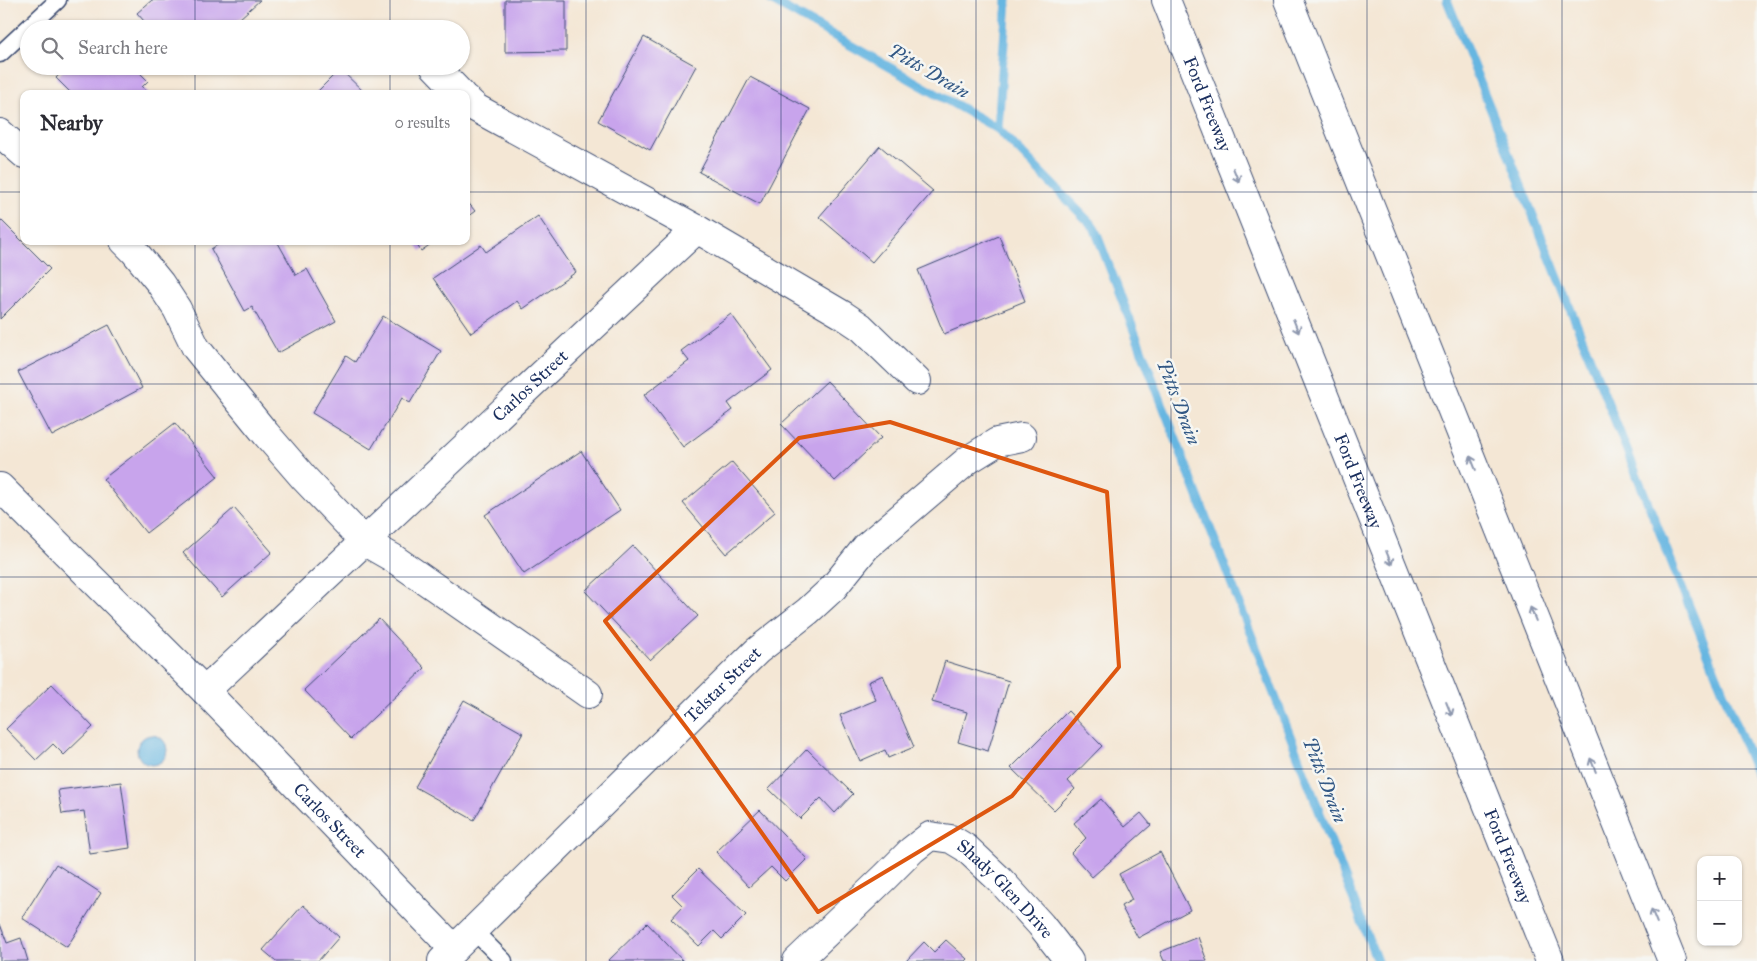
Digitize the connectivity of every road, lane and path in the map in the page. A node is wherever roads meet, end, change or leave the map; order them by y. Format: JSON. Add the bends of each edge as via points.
{"nodes":[{"id":1,"x":58,"y":0,"type":"edge"},
{"id":2,"x":1166,"y":0,"type":"edge"},
{"id":3,"x":1288,"y":0,"type":"edge"},
{"id":4,"x":37,"y":20,"type":"edge"},
{"id":5,"x":20,"y":35,"type":"edge"},
{"id":6,"x":0,"y":54,"type":"edge"},
{"id":7,"x":443,"y":75,"type":"edge"},
{"id":8,"x":457,"y":90,"type":"edge"},
{"id":9,"x":470,"y":103,"type":"edge"},
{"id":10,"x":0,"y":133,"type":"edge"},
{"id":11,"x":20,"y":150,"type":"edge"},
{"id":12,"x":697,"y":229,"type":"junction"},
{"id":13,"x":128,"y":245,"type":"edge"},
{"id":14,"x":917,"y":381,"type":"dead end"},
{"id":15,"x":1022,"y":436,"type":"dead end"},
{"id":16,"x":0,"y":487,"type":"edge"},
{"id":17,"x":364,"y":542,"type":"junction"},
{"id":18,"x":205,"y":692,"type":"junction"},
{"id":19,"x":588,"y":694,"type":"dead end"},
{"id":20,"x":474,"y":931,"type":"junction"},
{"id":21,"x":448,"y":955,"type":"edge"},
{"id":22,"x":504,"y":961,"type":"edge"},
{"id":23,"x":797,"y":961,"type":"edge"},
{"id":24,"x":1069,"y":961,"type":"edge"},
{"id":25,"x":1550,"y":961,"type":"edge"},
{"id":26,"x":1672,"y":961,"type":"edge"}],
"edges":[{"from":1,"to":4,"type":"lane"},
{"from":2,"to":25,"type":"main road","name":"Ford Freeway","one_way":true},
{"from":26,"to":3,"type":"main road","one_way":true},
{"from":5,"to":6,"type":"lane"},
{"from":7,"to":8,"type":"main road"},
{"from":9,"to":12,"type":"main road"},
{"from":10,"to":11,"type":"main road"},
{"from":12,"to":14,"type":"main road","via":[[861,327]]},
{"from":12,"to":17,"type":"main road","name":"Carlos Street"},
{"from":13,"to":17,"type":"main road","via":[[177,309],[196,348],[304,478]]},
{"from":15,"to":20,"type":"main road","name":"Telstar Street","via":[[997,442],[968,460],[866,547],[833,588],[757,652]]},
{"from":16,"to":18,"type":"main road","name":"Carlos Street"},
{"from":17,"to":18,"type":"main road","name":"Carlos Street"},
{"from":17,"to":19,"type":"main road","via":[[393,558]]},
{"from":18,"to":21,"type":"main road","name":"Carlos Street"},
{"from":20,"to":21,"type":"main road","name":"Telstar Street"},
{"from":20,"to":22,"type":"lane"},
{"from":23,"to":24,"type":"main road","name":"Shady Glen Drive","via":[[930,836],[951,839],[966,848],[1041,924]]}]}
